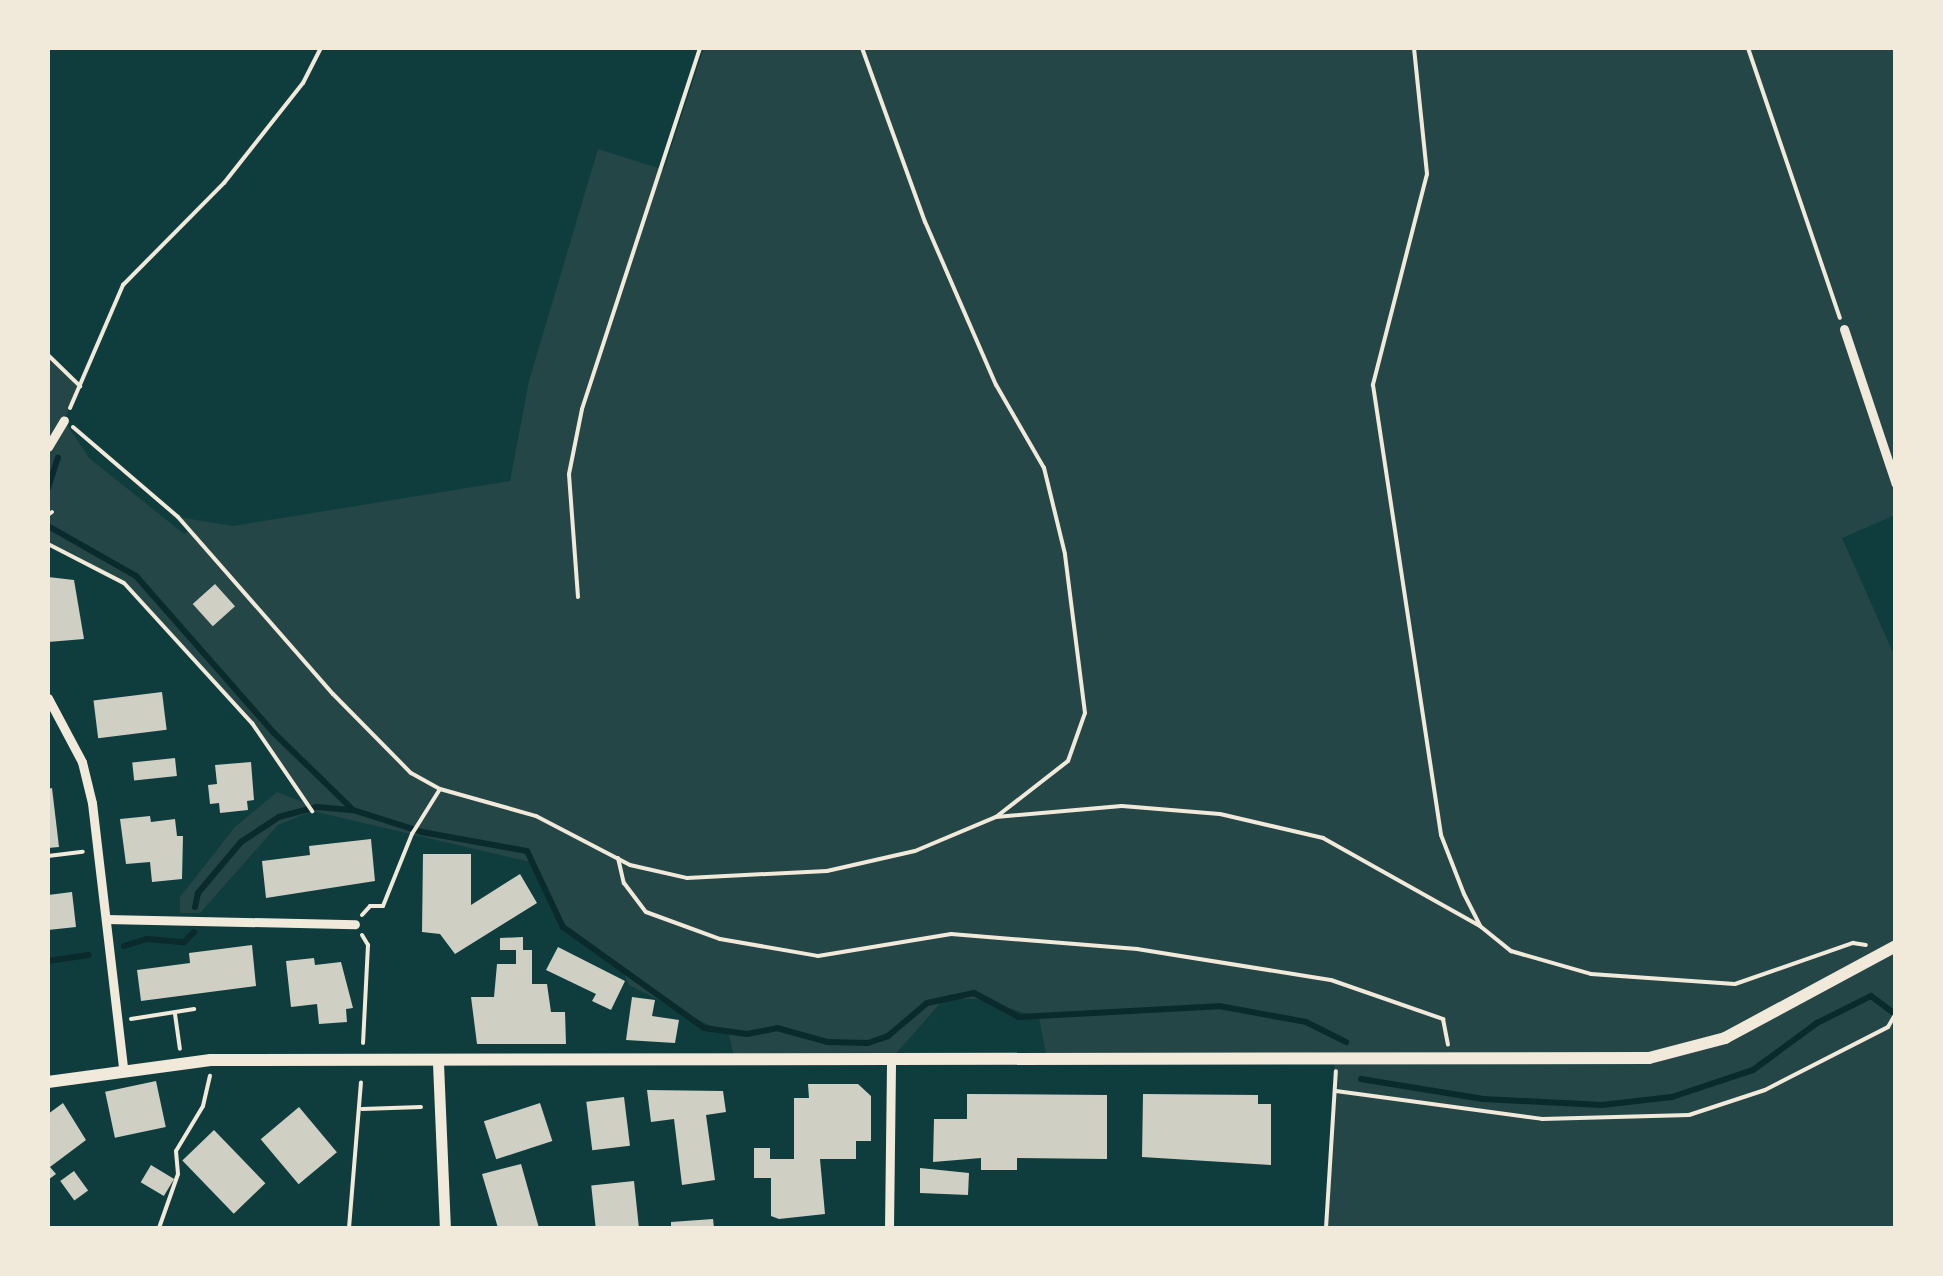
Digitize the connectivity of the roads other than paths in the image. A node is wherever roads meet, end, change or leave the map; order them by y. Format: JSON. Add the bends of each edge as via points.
{"nodes":[{"id":1,"x":1844,"y":328,"type":"road end"},
{"id":2,"x":64,"y":420,"type":"road end"},
{"id":3,"x":48,"y":447,"type":"edge"},
{"id":4,"x":1896,"y":484,"type":"edge"},
{"id":5,"x":48,"y":698,"type":"edge"},
{"id":6,"x":106,"y":919,"type":"junction"},
{"id":7,"x":355,"y":924,"type":"road end"},
{"id":8,"x":1892,"y":948,"type":"edge"},
{"id":9,"x":890,"y":1059,"type":"junction"},
{"id":10,"x":438,"y":1063,"type":"junction"},
{"id":11,"x":123,"y":1068,"type":"junction"},
{"id":12,"x":48,"y":1082,"type":"edge"},
{"id":13,"x":444,"y":1228,"type":"edge"},
{"id":14,"x":889,"y":1228,"type":"edge"}],
"edges":[{"from":1,"to":4,"type":"street"},
{"from":2,"to":3,"type":"street"},
{"from":5,"to":6,"type":"street","via":[[82,762]]},
{"from":6,"to":7,"type":"street"},
{"from":6,"to":11,"type":"street"},
{"from":8,"to":9,"type":"main road","via":[[1700,1048],[1592,1060]]},
{"from":9,"to":10,"type":"main road"},
{"from":9,"to":14,"type":"street"},
{"from":10,"to":11,"type":"main road","via":[[211,1060]]},
{"from":10,"to":13,"type":"street"},
{"from":11,"to":12,"type":"main road"}]}
